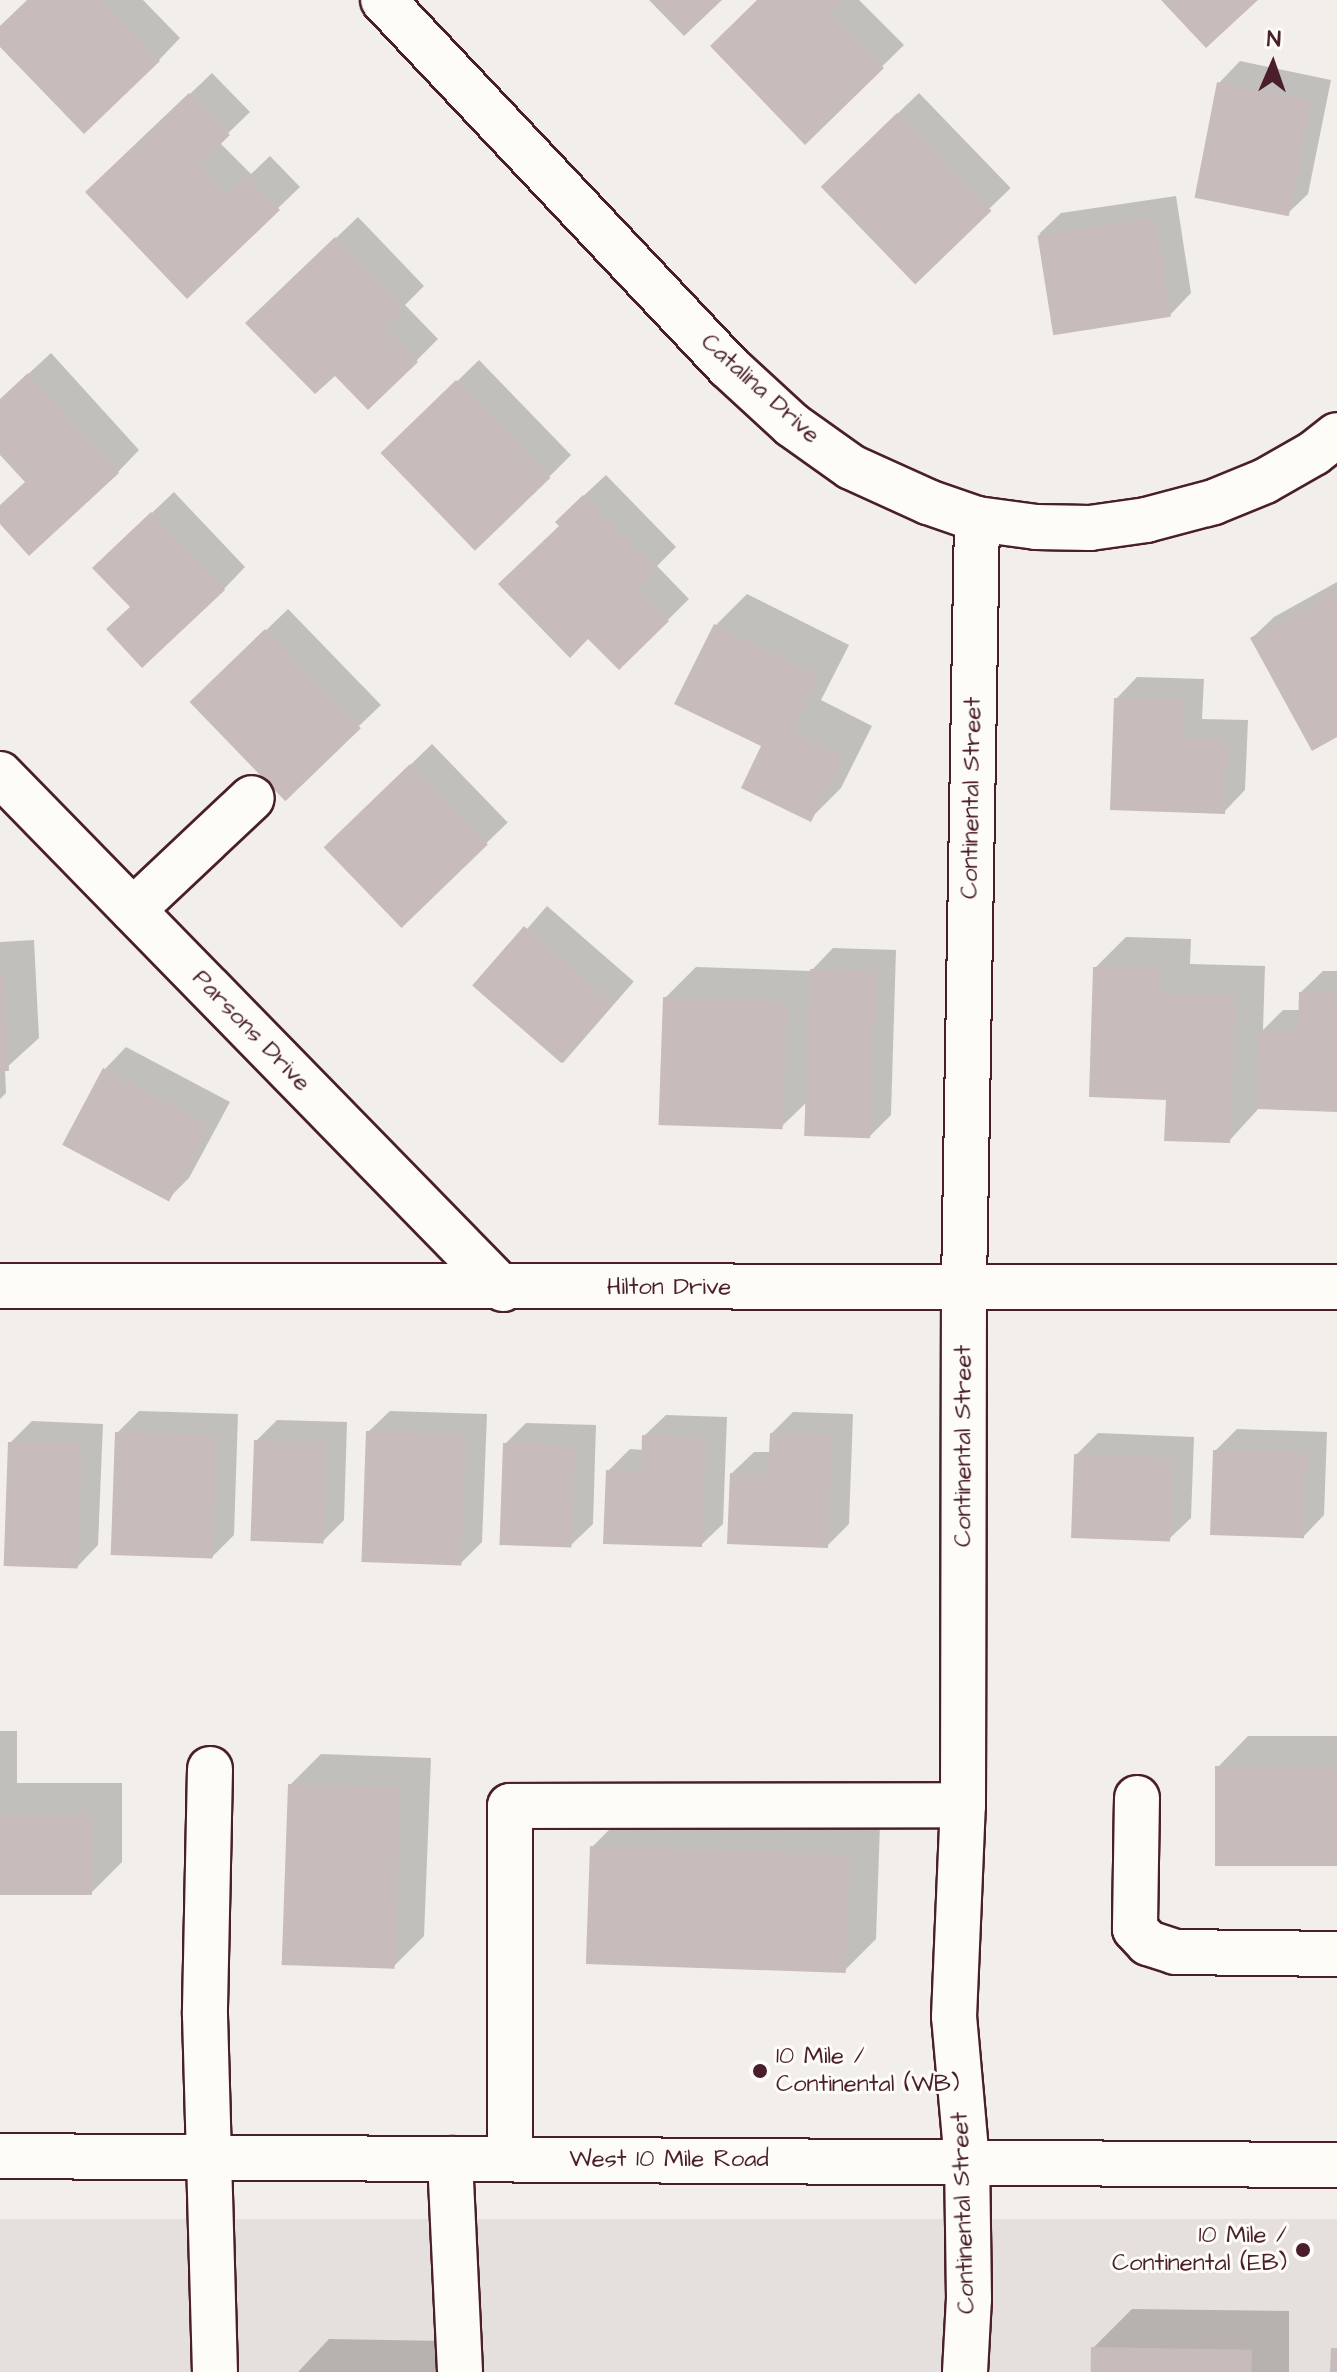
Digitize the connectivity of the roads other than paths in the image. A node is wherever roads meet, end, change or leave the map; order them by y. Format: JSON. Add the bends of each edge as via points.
{"nodes":[{"id":1,"x":383,"y":0,"type":"edge"},
{"id":2,"x":1337,"y":435,"type":"edge"},
{"id":3,"x":977,"y":519,"type":"junction"},
{"id":4,"x":0,"y":774,"type":"edge"},
{"id":5,"x":252,"y":798,"type":"dead end"},
{"id":6,"x":133,"y":910,"type":"junction"},
{"id":7,"x":0,"y":1286,"type":"edge"},
{"id":8,"x":964,"y":1286,"type":"junction"},
{"id":9,"x":1337,"y":1287,"type":"edge"},
{"id":10,"x":503,"y":1289,"type":"junction"},
{"id":11,"x":210,"y":1769,"type":"dead end"},
{"id":12,"x":1137,"y":1798,"type":"dead end"},
{"id":13,"x":963,"y":1805,"type":"junction"},
{"id":14,"x":1337,"y":1954,"type":"edge"},
{"id":15,"x":0,"y":2156,"type":"edge"},
{"id":16,"x":210,"y":2157,"type":"junction"},
{"id":17,"x":450,"y":2159,"type":"junction"},
{"id":18,"x":510,"y":2159,"type":"junction"},
{"id":19,"x":967,"y":2162,"type":"junction"},
{"id":20,"x":1337,"y":2165,"type":"edge"},
{"id":21,"x":215,"y":2372,"type":"edge"},
{"id":22,"x":460,"y":2372,"type":"edge"},
{"id":23,"x":965,"y":2372,"type":"edge"}],
"edges":[{"from":1,"to":3,"type":"street","name":"Catalina Drive","via":[[729,367],[792,425],[851,467]]},
{"from":2,"to":3,"type":"street","name":"Catalina Drive","via":[[1265,481],[1214,502],[1146,520],[1090,528]]},
{"from":3,"to":8,"type":"street","name":"Continental Street"},
{"from":4,"to":6,"type":"street","name":"Parsons Drive"},
{"from":5,"to":6,"type":"street"},
{"from":6,"to":10,"type":"street","name":"Parsons Drive"},
{"from":7,"to":10,"type":"street","name":"Hilton Drive"},
{"from":8,"to":9,"type":"street","name":"Hilton Drive"},
{"from":8,"to":10,"type":"street","name":"Hilton Drive"},
{"from":8,"to":13,"type":"street","name":"Continental Street"},
{"from":11,"to":16,"type":"street","via":[[205,2015]]},
{"from":12,"to":14,"type":"street","via":[[1135,1929],[1148,1943],[1175,1952]]},
{"from":13,"to":18,"type":"street","via":[[510,1806]]},
{"from":13,"to":19,"type":"street","name":"Continental Street","via":[[954,2017]]},
{"from":15,"to":16,"type":"street","name":"West 10 Mile Road"},
{"from":16,"to":17,"type":"street","name":"West 10 Mile Road"},
{"from":16,"to":21,"type":"street"},
{"from":17,"to":18,"type":"street","name":"West 10 Mile Road"},
{"from":17,"to":22,"type":"street"},
{"from":18,"to":19,"type":"street","name":"West 10 Mile Road"},
{"from":19,"to":20,"type":"street","name":"West 10 Mile Road"},
{"from":19,"to":23,"type":"street","name":"Continental Street"}]}
